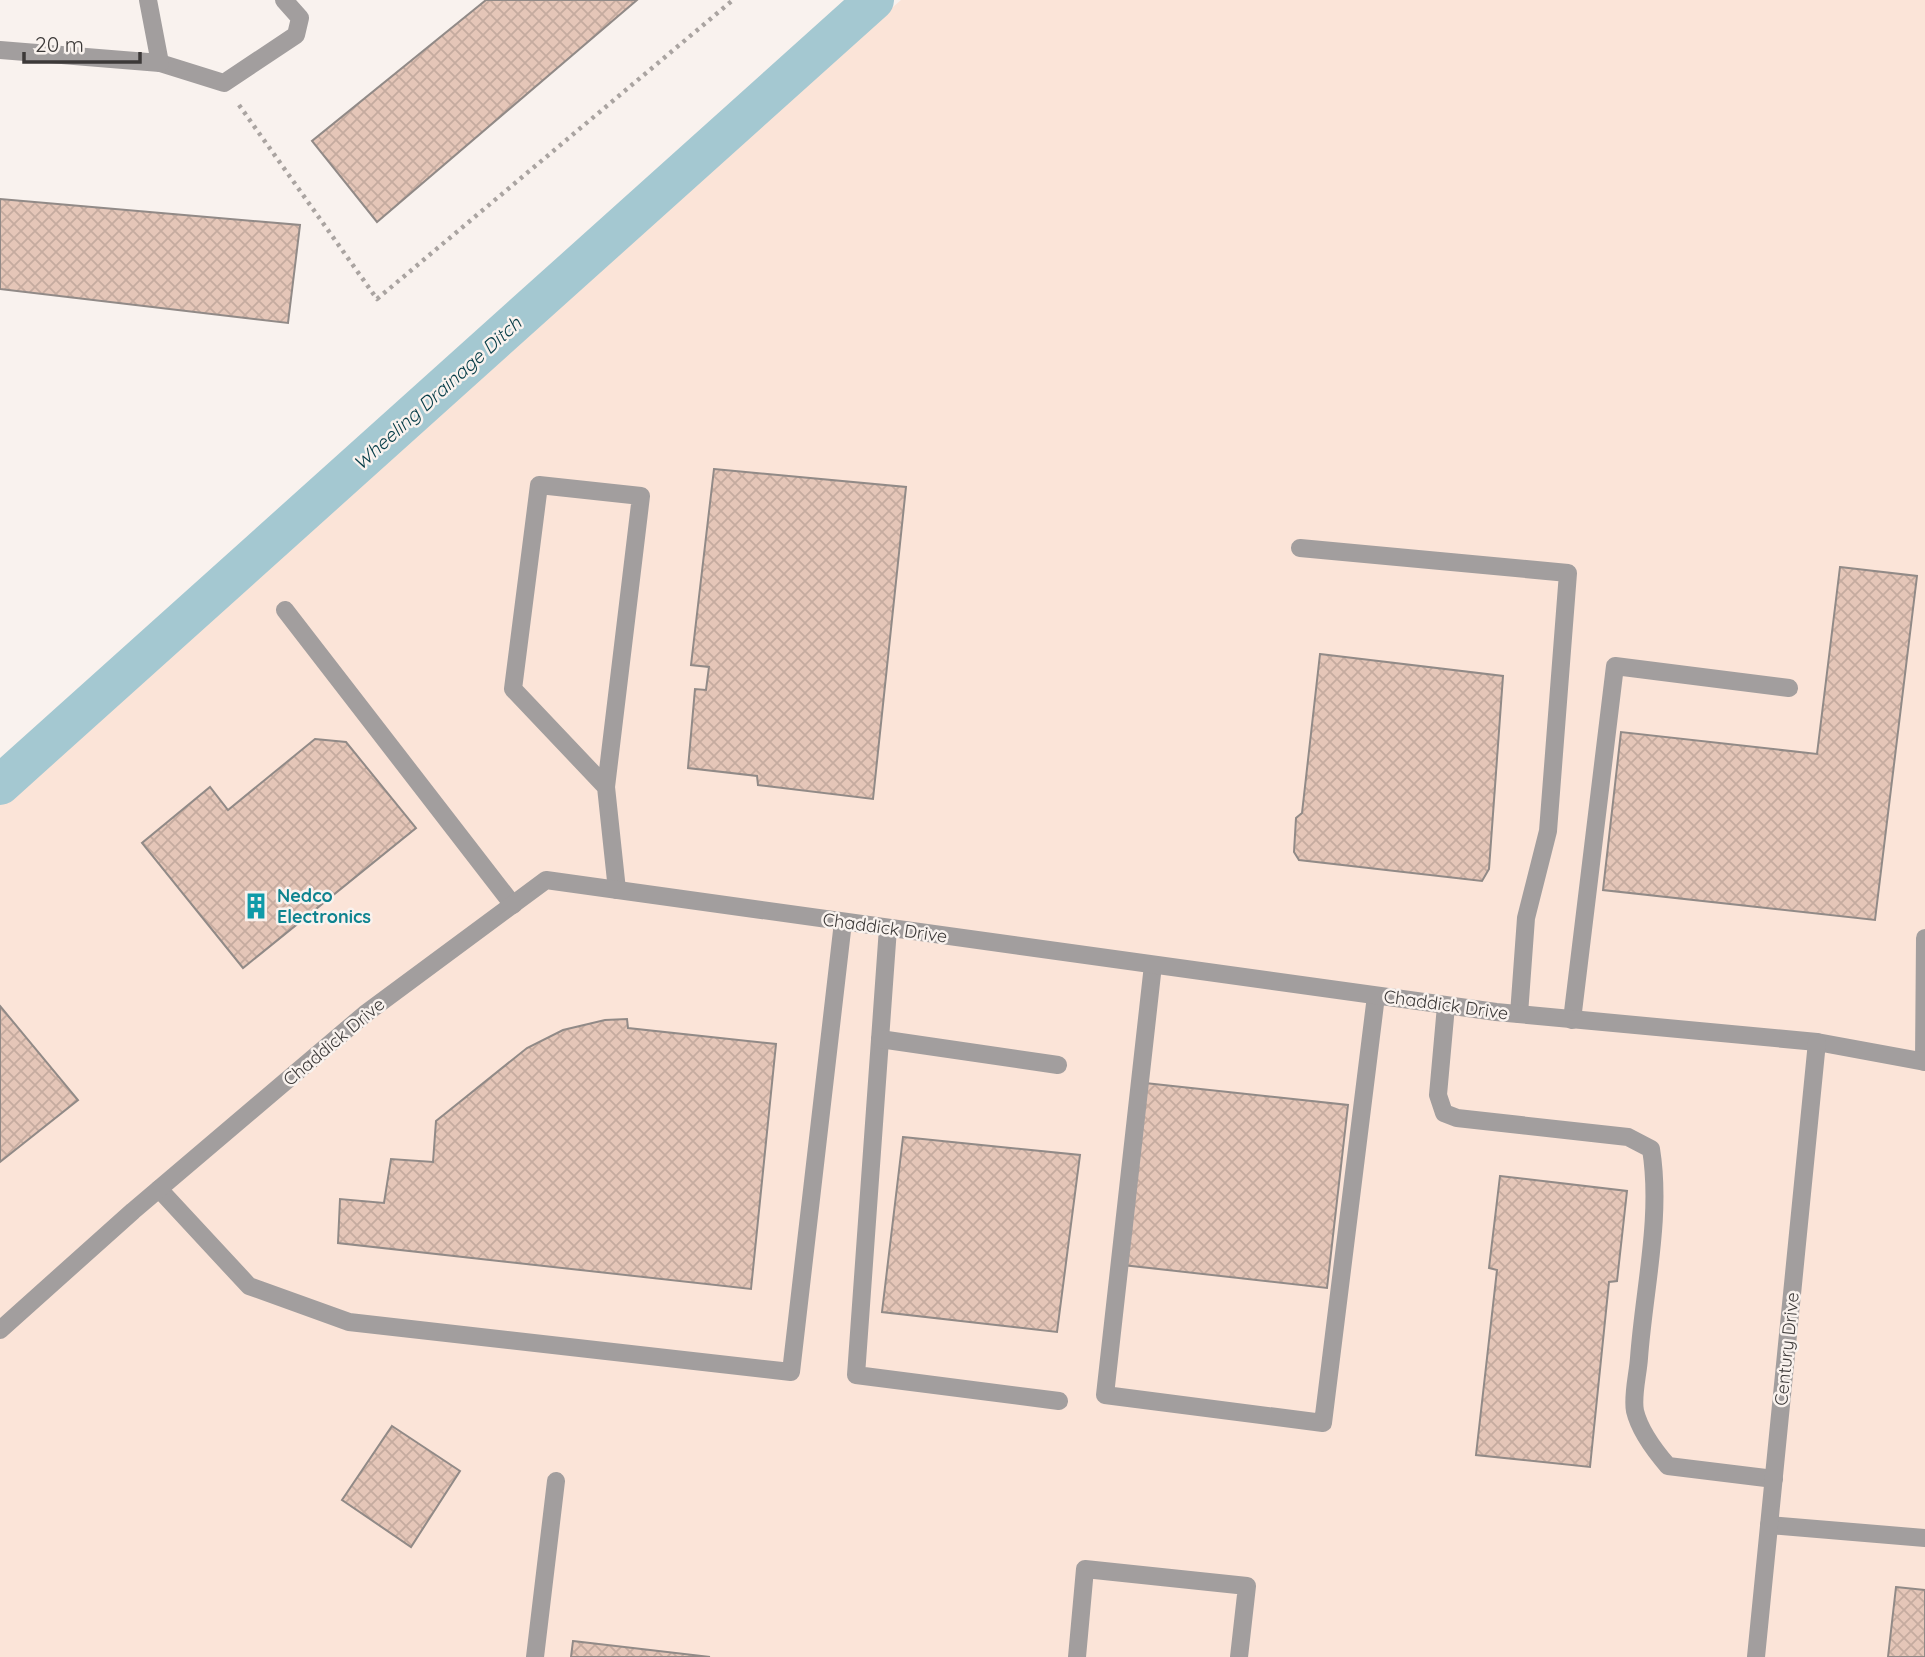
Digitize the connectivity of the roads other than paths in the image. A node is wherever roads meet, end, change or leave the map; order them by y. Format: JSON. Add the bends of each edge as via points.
{"nodes":[{"id":1,"x":148,"y":0,"type":"edge"},
{"id":2,"x":284,"y":0,"type":"edge"},
{"id":3,"x":0,"y":50,"type":"edge"},
{"id":4,"x":160,"y":63,"type":"junction"},
{"id":5,"x":1300,"y":548,"type":"dead end"},
{"id":6,"x":285,"y":610,"type":"dead end"},
{"id":7,"x":1789,"y":688,"type":"dead end"},
{"id":8,"x":606,"y":787,"type":"junction"},
{"id":9,"x":617,"y":890,"type":"junction"},
{"id":10,"x":513,"y":905,"type":"junction"},
{"id":11,"x":843,"y":922,"type":"junction"},
{"id":12,"x":888,"y":928,"type":"junction"},
{"id":13,"x":1925,"y":938,"type":"edge"},
{"id":14,"x":1153,"y":965,"type":"junction"},
{"id":15,"x":1376,"y":996,"type":"junction"},
{"id":16,"x":1446,"y":1006,"type":"junction"},
{"id":17,"x":1519,"y":1014,"type":"junction"},
{"id":18,"x":1572,"y":1020,"type":"junction"},
{"id":19,"x":880,"y":1039,"type":"junction"},
{"id":20,"x":1816,"y":1042,"type":"junction"},
{"id":21,"x":1925,"y":1062,"type":"edge"},
{"id":22,"x":1058,"y":1065,"type":"dead end"},
{"id":23,"x":159,"y":1189,"type":"junction"},
{"id":24,"x":0,"y":1329,"type":"edge"},
{"id":25,"x":1059,"y":1401,"type":"dead end"},
{"id":26,"x":1774,"y":1479,"type":"junction"},
{"id":27,"x":555,"y":1481,"type":"dead end"},
{"id":28,"x":1769,"y":1525,"type":"junction"},
{"id":29,"x":1925,"y":1538,"type":"edge"},
{"id":30,"x":535,"y":1657,"type":"edge"},
{"id":31,"x":1077,"y":1657,"type":"edge"},
{"id":32,"x":1238,"y":1657,"type":"edge"},
{"id":33,"x":1756,"y":1657,"type":"edge"}],
"edges":[{"from":1,"to":4,"type":"street"},
{"from":2,"to":4,"type":"street","via":[[300,18],[296,35],[224,83]]},
{"from":3,"to":4,"type":"street"},
{"from":5,"to":17,"type":"street","via":[[1568,573],[1548,831],[1525,918]]},
{"from":6,"to":10,"type":"street"},
{"from":7,"to":18,"type":"street","via":[[1615,666]]},
{"from":8,"to":8,"type":"street","via":[[641,496],[540,485],[513,689]]},
{"from":8,"to":9,"type":"street"},
{"from":9,"to":10,"type":"street","name":"Chaddick Drive","via":[[546,880]]},
{"from":9,"to":11,"type":"street","name":"Chaddick Drive"},
{"from":10,"to":23,"type":"street","name":"Chaddick Drive","via":[[365,1014]]},
{"from":11,"to":12,"type":"street","name":"Chaddick Drive"},
{"from":11,"to":23,"type":"street","via":[[791,1372],[349,1322],[249,1286]]},
{"from":12,"to":14,"type":"street","name":"Chaddick Drive"},
{"from":12,"to":19,"type":"street"},
{"from":13,"to":21,"type":"street"},
{"from":14,"to":15,"type":"street","name":"Chaddick Drive"},
{"from":14,"to":15,"type":"street","via":[[1105,1395],[1323,1423]]},
{"from":15,"to":16,"type":"street","name":"Chaddick Drive"},
{"from":16,"to":17,"type":"street","name":"Chaddick Drive"},
{"from":16,"to":26,"type":"street","via":[[1438,1095],[1444,1113],[1628,1137],[1651,1149],[1655,1202],[1635,1411],[1651,1445],[1668,1466]]},
{"from":17,"to":18,"type":"street","name":"Chaddick Drive"},
{"from":18,"to":20,"type":"street","name":"Chaddick Drive"},
{"from":19,"to":22,"type":"street"},
{"from":19,"to":25,"type":"street","via":[[856,1375]]},
{"from":20,"to":21,"type":"street","name":"Chaddick Drive"},
{"from":20,"to":26,"type":"street","name":"Century Drive"},
{"from":23,"to":24,"type":"street","name":"Chaddick Drive"},
{"from":26,"to":28,"type":"street","name":"Century Drive"},
{"from":27,"to":30,"type":"street"},
{"from":28,"to":29,"type":"street"},
{"from":28,"to":33,"type":"street","name":"Century Drive"},
{"from":31,"to":32,"type":"street","via":[[1085,1569],[1247,1586]]}]}
